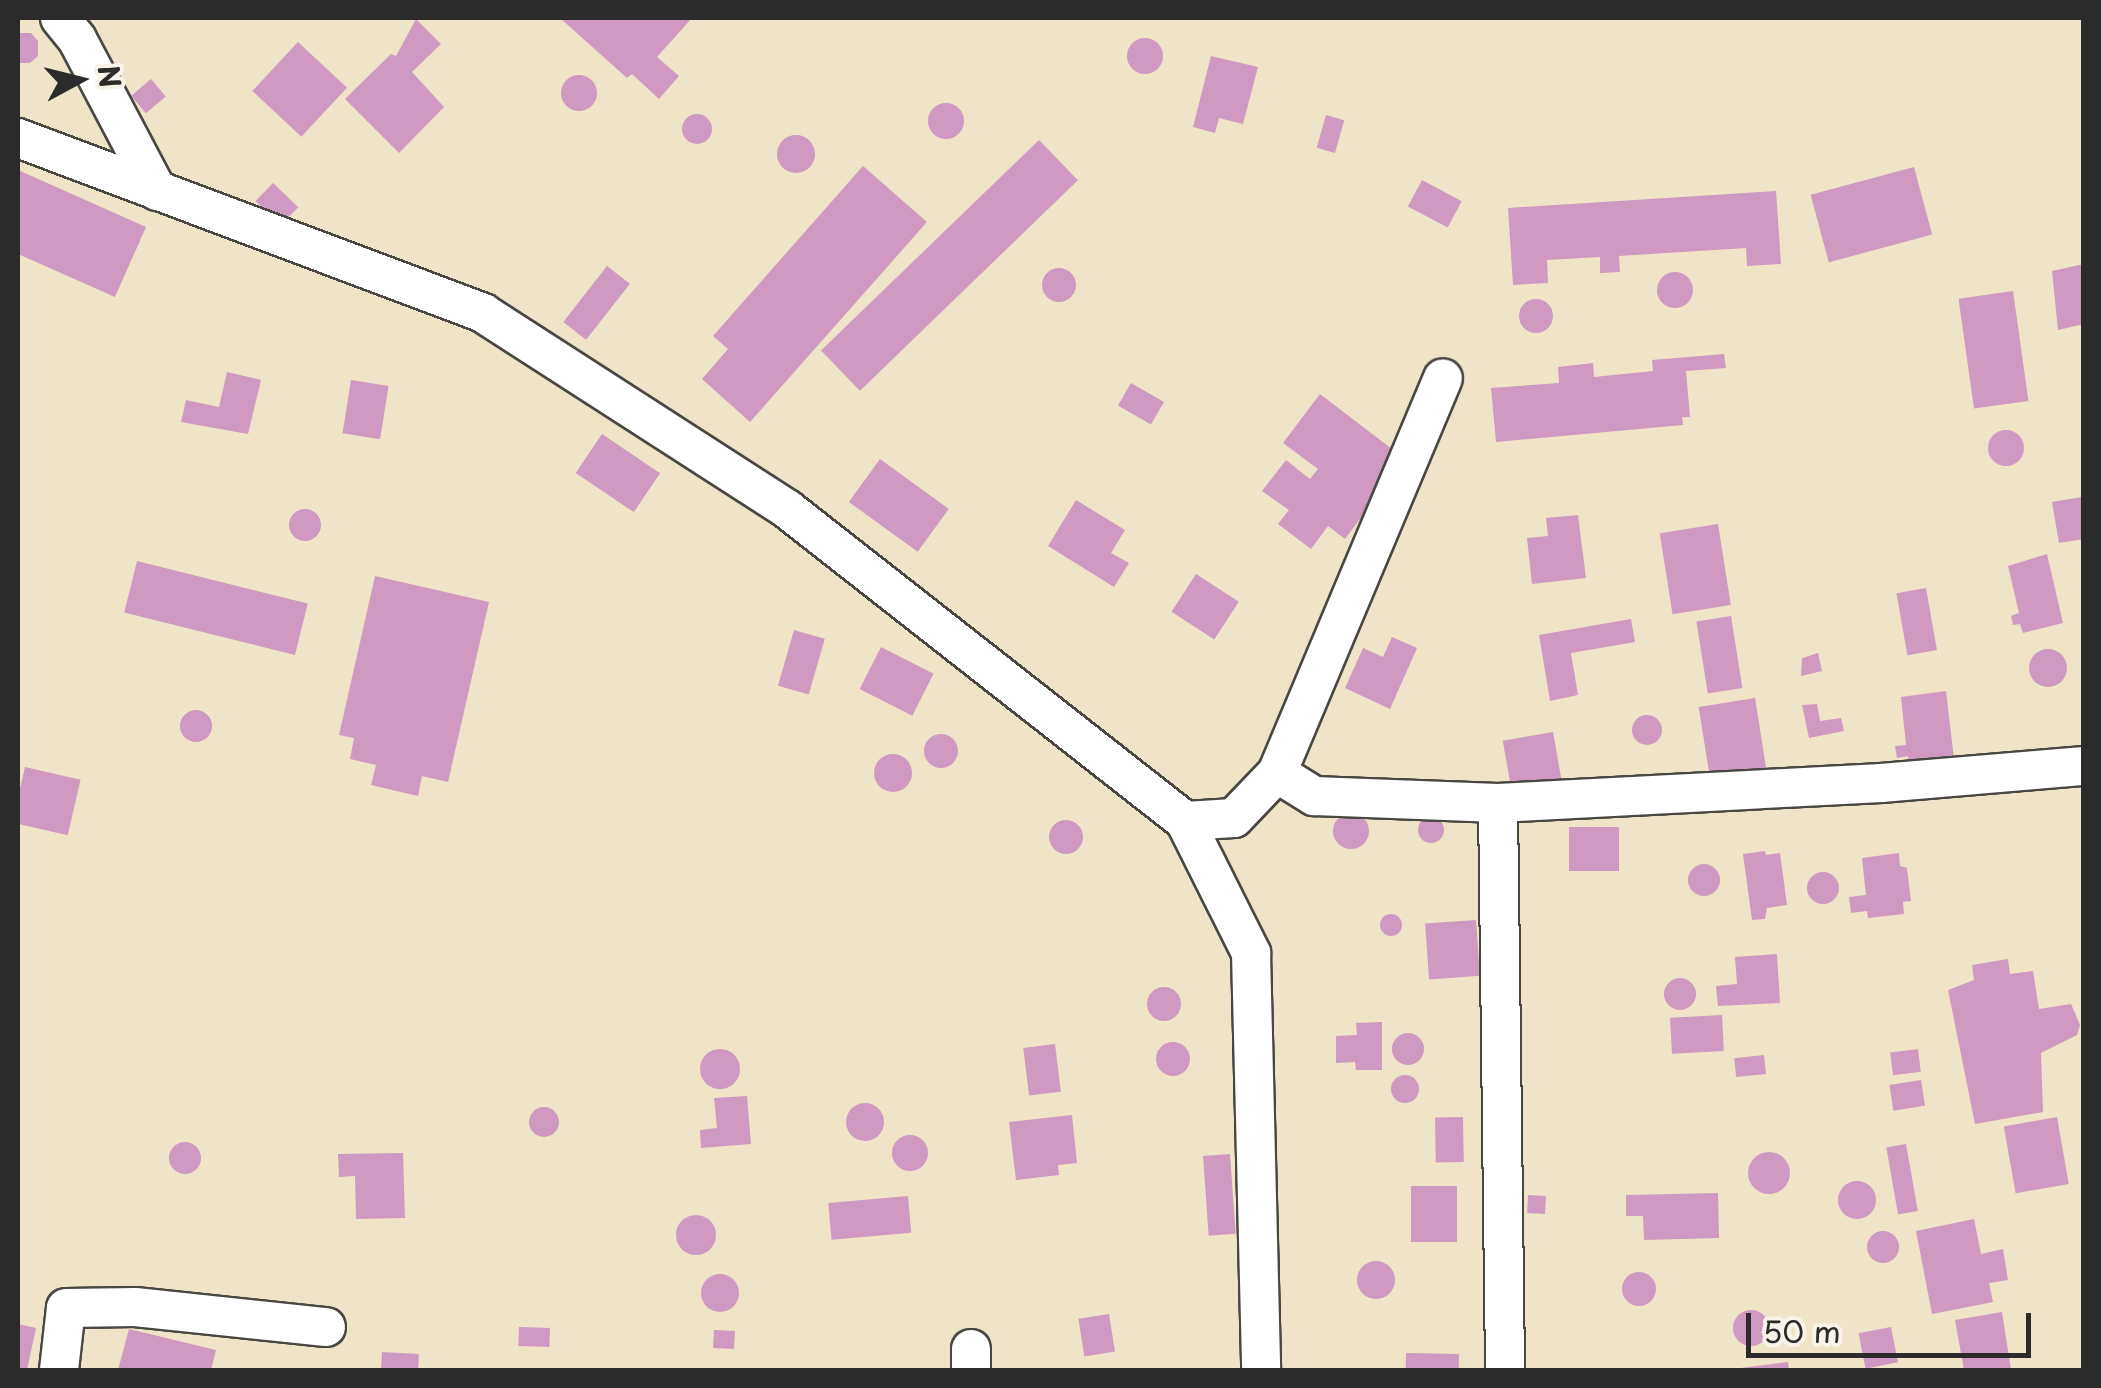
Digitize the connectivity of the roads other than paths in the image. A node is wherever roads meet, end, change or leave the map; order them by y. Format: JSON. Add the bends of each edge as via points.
{"nodes":[{"id":1,"x":60,"y":18,"type":"edge"},
{"id":2,"x":18,"y":138,"type":"edge"},
{"id":3,"x":158,"y":191,"type":"junction"},
{"id":4,"x":1443,"y":379,"type":"dead end"},
{"id":5,"x":2084,"y":766,"type":"edge"},
{"id":6,"x":1277,"y":773,"type":"junction"},
{"id":7,"x":1498,"y":802,"type":"junction"},
{"id":8,"x":1184,"y":822,"type":"junction"},
{"id":9,"x":326,"y":1327,"type":"dead end"},
{"id":10,"x":59,"y":1370,"type":"edge"},
{"id":11,"x":1260,"y":1370,"type":"edge"},
{"id":12,"x":1505,"y":1370,"type":"edge"}],
"edges":[{"from":1,"to":3,"type":"street"},
{"from":2,"to":3,"type":"street"},
{"from":3,"to":8,"type":"street","via":[[483,313],[786,510]]},
{"from":4,"to":6,"type":"street"},
{"from":5,"to":7,"type":"street"},
{"from":6,"to":7,"type":"street","via":[[1314,796]]},
{"from":6,"to":8,"type":"street","via":[[1234,818]]},
{"from":7,"to":12,"type":"street"},
{"from":8,"to":11,"type":"street","via":[[1251,954]]},
{"from":9,"to":10,"type":"street","via":[[135,1307],[66,1308]]}]}
